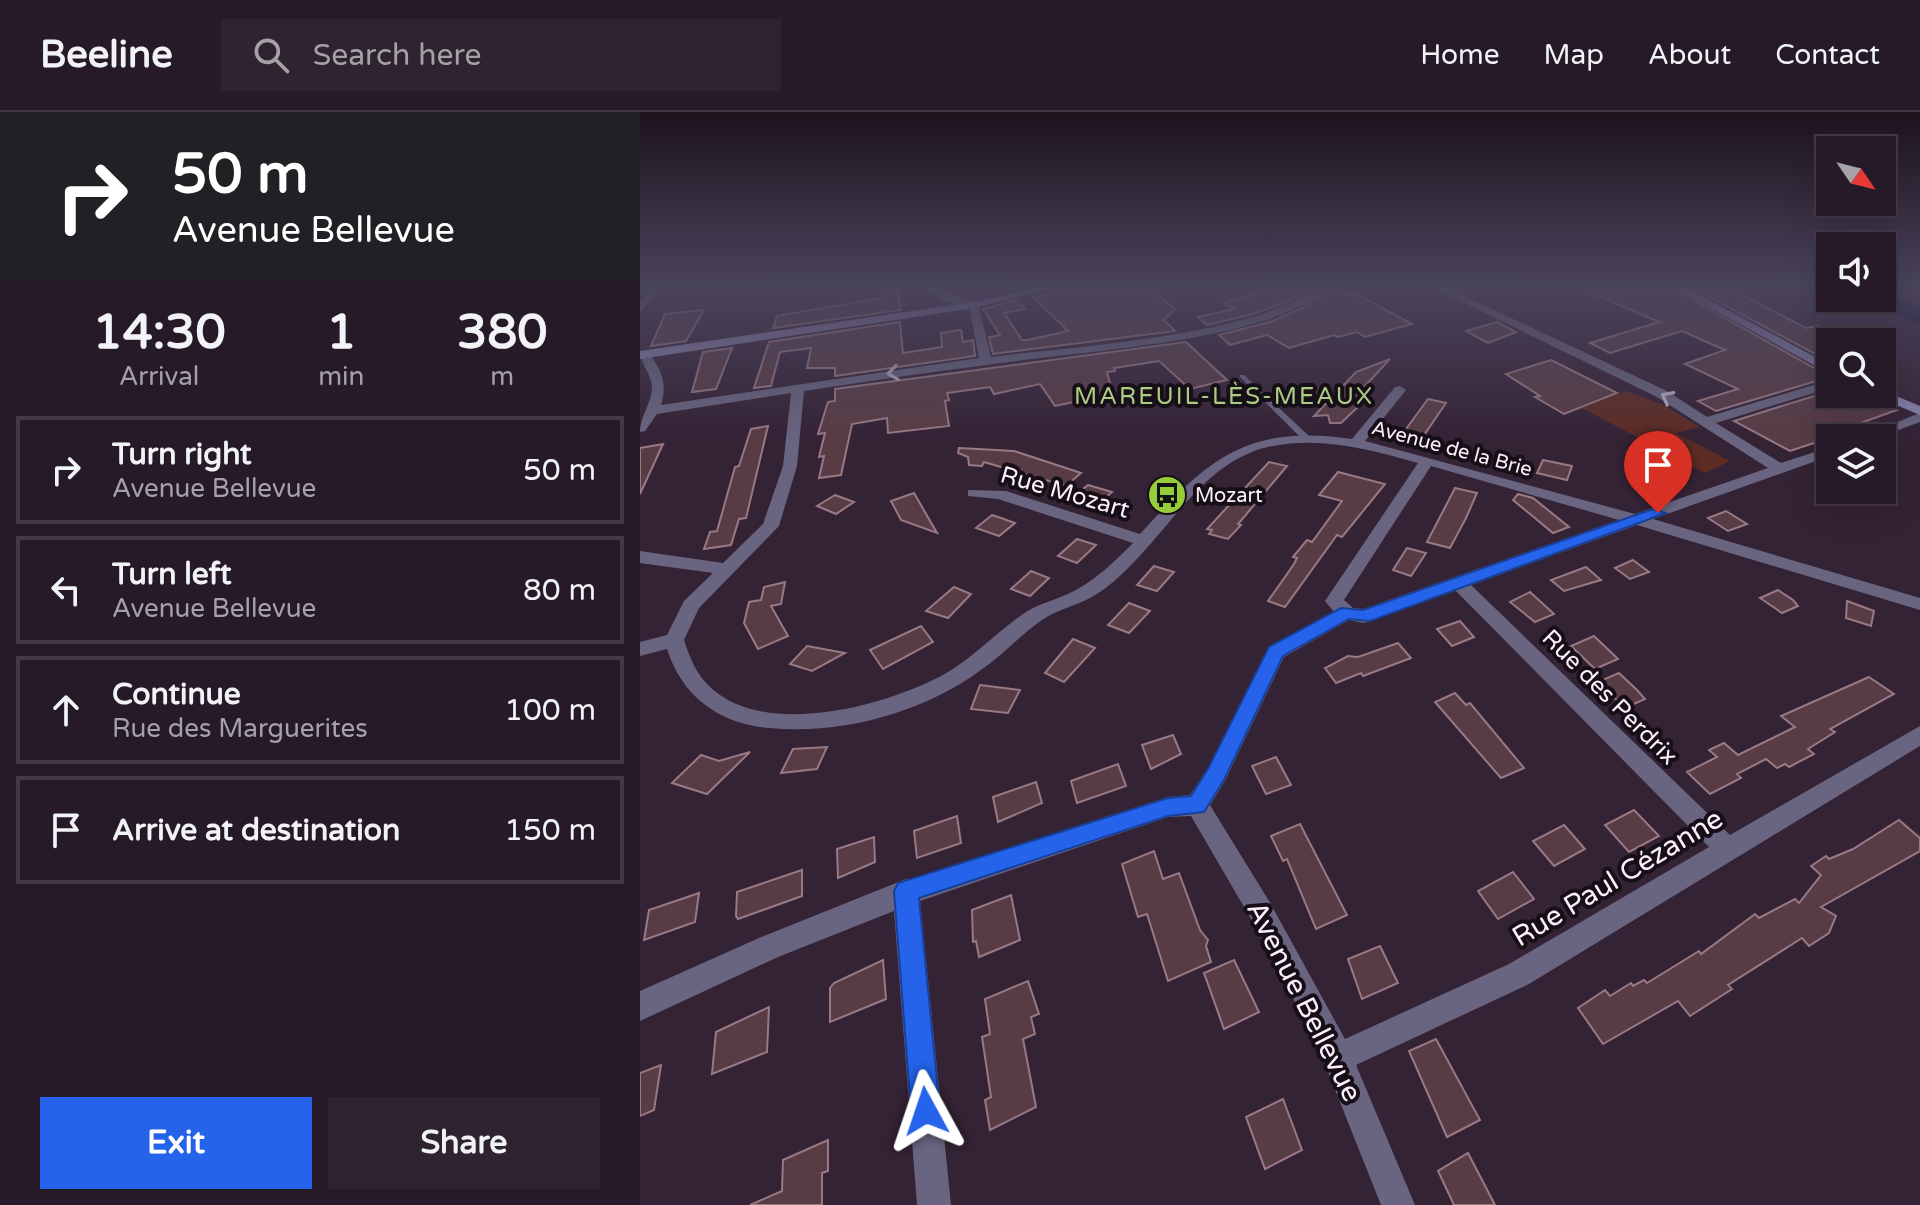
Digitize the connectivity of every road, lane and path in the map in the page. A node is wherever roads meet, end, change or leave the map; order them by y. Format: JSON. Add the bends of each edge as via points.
{"nodes":[{"id":1,"x":750,"y":338,"type":"edge"},
{"id":2,"x":981,"y":338,"type":"edge"},
{"id":3,"x":1169,"y":338,"type":"edge"},
{"id":4,"x":1545,"y":338,"type":"edge"},
{"id":5,"x":1772,"y":338,"type":"edge"},
{"id":6,"x":641,"y":354,"type":"edge"},
{"id":7,"x":986,"y":362,"type":"junction"},
{"id":8,"x":1816,"y":362,"type":"edge"},
{"id":9,"x":1242,"y":376,"type":"dead end"},
{"id":10,"x":798,"y":388,"type":"junction"},
{"id":11,"x":1816,"y":388,"type":"edge"},
{"id":12,"x":1400,"y":390,"type":"dead end"},
{"id":13,"x":1896,"y":400,"type":"edge"},
{"id":14,"x":656,"y":410,"type":"junction"},
{"id":15,"x":1920,"y":411,"type":"edge"},
{"id":16,"x":1920,"y":417,"type":"edge"},
{"id":17,"x":1707,"y":421,"type":"junction"},
{"id":18,"x":1896,"y":426,"type":"edge"},
{"id":19,"x":640,"y":428,"type":"edge"},
{"id":20,"x":1307,"y":439,"type":"junction"},
{"id":21,"x":1355,"y":444,"type":"junction"},
{"id":22,"x":1816,"y":456,"type":"edge"},
{"id":23,"x":1426,"y":462,"type":"junction"},
{"id":24,"x":1780,"y":469,"type":"junction"},
{"id":25,"x":974,"y":493,"type":"dead end"},
{"id":26,"x":1641,"y":519,"type":"junction"},
{"id":27,"x":1141,"y":540,"type":"junction"},
{"id":28,"x":640,"y":557,"type":"edge"},
{"id":29,"x":726,"y":569,"type":"junction"},
{"id":30,"x":1458,"y":583,"type":"junction"},
{"id":31,"x":1920,"y":604,"type":"edge"},
{"id":32,"x":1347,"y":613,"type":"junction"},
{"id":33,"x":674,"y":640,"type":"junction"},
{"id":34,"x":640,"y":649,"type":"edge"},
{"id":35,"x":1920,"y":735,"type":"edge"},
{"id":36,"x":1197,"y":805,"type":"junction"},
{"id":37,"x":1726,"y":848,"type":"junction"},
{"id":38,"x":906,"y":891,"type":"junction"},
{"id":39,"x":640,"y":1006,"type":"edge"},
{"id":40,"x":1339,"y":1057,"type":"junction"},
{"id":41,"x":934,"y":1205,"type":"edge"},
{"id":42,"x":1398,"y":1205,"type":"edge"}],
"edges":[{"from":1,"to":6,"type":"street"},
{"from":2,"to":7,"type":"street"},
{"from":3,"to":7,"type":"street"},
{"from":17,"to":4,"type":"street","one_way":true},
{"from":5,"to":8,"type":"street"},
{"from":6,"to":14,"type":"street","via":[[658,376]]},
{"from":7,"to":10,"type":"street","one_way":true},
{"from":9,"to":20,"type":"lane"},
{"from":10,"to":14,"type":"street"},
{"from":10,"to":29,"type":"street","via":[[790,466],[771,526]]},
{"from":11,"to":17,"type":"street"},
{"from":12,"to":21,"type":"street"},
{"from":13,"to":15,"type":"street"},
{"from":14,"to":19,"type":"street"},
{"from":16,"to":18,"type":"street"},
{"from":17,"to":24,"type":"street"},
{"from":20,"to":21,"type":"street","name":"Avenue de la Brie"},
{"from":20,"to":27,"type":"street","name":"Avenue de la Brie","via":[[1243,451]]},
{"from":21,"to":23,"type":"street","name":"Avenue de la Brie"},
{"from":22,"to":24,"type":"street"},
{"from":23,"to":26,"type":"street","name":"Avenue de la Brie"},
{"from":23,"to":32,"type":"street","via":[[1334,601]]},
{"from":24,"to":26,"type":"street"},
{"from":25,"to":27,"type":"street","name":"Rue Mozart","via":[[1000,494]]},
{"from":26,"to":30,"type":"street"},
{"from":26,"to":31,"type":"street","name":"Avenue de la Brie"},
{"from":27,"to":33,"type":"street","name":"Avenue de la Brie","via":[[1129,557],[1085,593],[1043,611],[948,682],[851,715],[778,722],[729,712],[694,686],[680,665]]},
{"from":28,"to":29,"type":"street"},
{"from":29,"to":33,"type":"street","via":[[691,605]]},
{"from":30,"to":32,"type":"street","via":[[1364,616]]},
{"from":30,"to":37,"type":"street","name":"Rue des Perdrix"},
{"from":32,"to":36,"type":"street","via":[[1276,652]]},
{"from":33,"to":34,"type":"street"},
{"from":35,"to":37,"type":"street","name":"Rue Paul Cézanne"},
{"from":36,"to":38,"type":"street","via":[[1168,807]]},
{"from":36,"to":40,"type":"street","name":"Avenue Bellevue"},
{"from":37,"to":40,"type":"street","name":"Rue Paul Cézanne","via":[[1519,974]]},
{"from":38,"to":39,"type":"street","via":[[737,958]]},
{"from":38,"to":41,"type":"street"},
{"from":40,"to":42,"type":"street","name":"Avenue Bellevue"}]}
